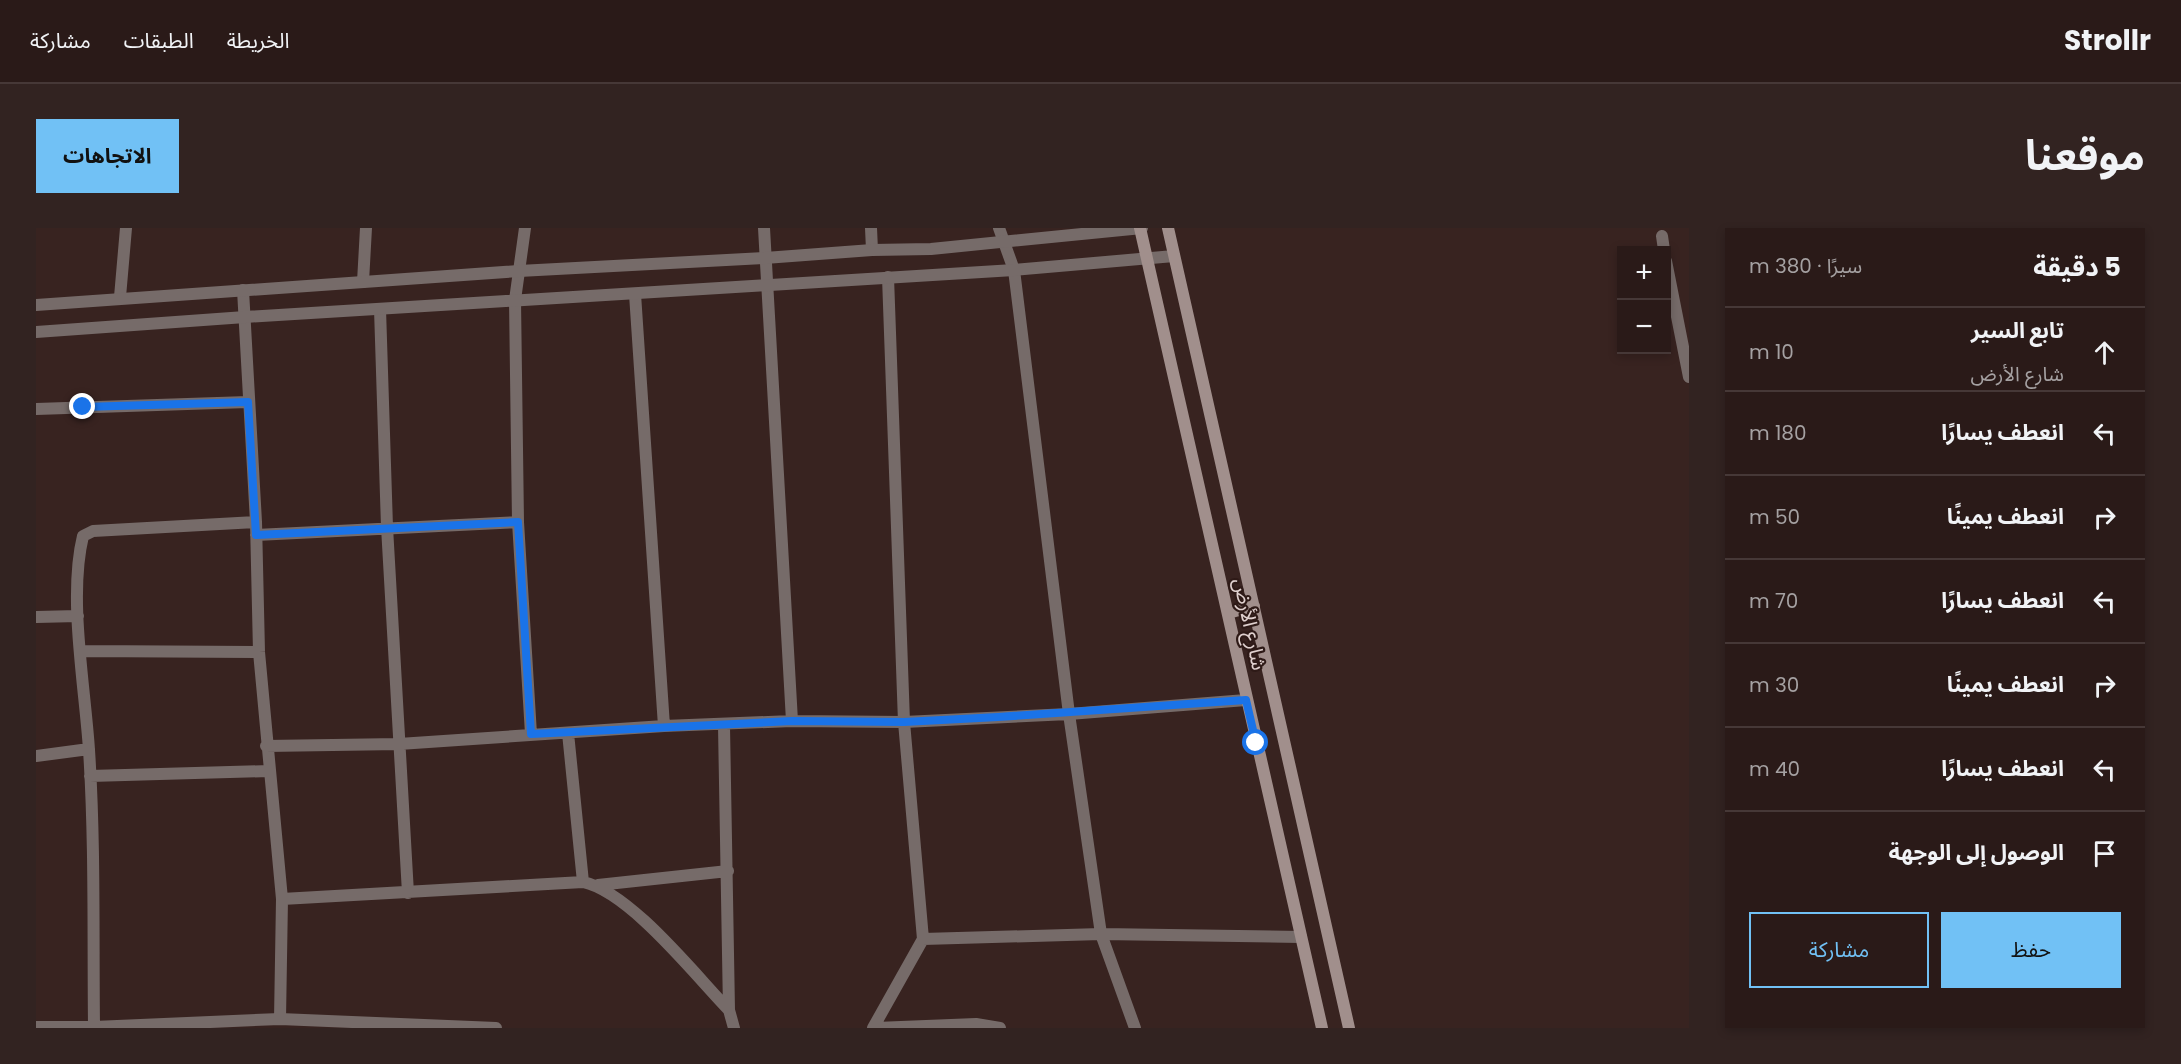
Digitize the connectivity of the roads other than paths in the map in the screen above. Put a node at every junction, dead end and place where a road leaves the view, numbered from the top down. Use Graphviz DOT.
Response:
graph roads {
  1 [pos="126,228"];
  2 [pos="366,228"];
  3 [pos="525,228"];
  4 [pos="764,228"];
  5 [pos="871,228"];
  6 [pos="999,228"];
  7 [pos="1141,228"];
  8 [pos="1168,228"];
  9 [pos="1662,236"];
  10 [pos="1002,243"];
  11 [pos="1663,246"];
  12 [pos="872,250"];
  13 [pos="1174,256"];
  14 [pos="765,258"];
  15 [pos="1148,260"];
  16 [pos="519,270"];
  17 [pos="1014,270"];
  18 [pos="888,277"];
  19 [pos="363,282"];
  20 [pos="768,285"];
  21 [pos="1671,286"];
  22 [pos="243,290"];
  23 [pos="635,294"];
  24 [pos="120,297"];
  25 [pos="515,300"];
  26 [pos="36,305"];
  27 [pos="380,309"];
  28 [pos="245,317"];
  29 [pos="36,332"];
  30 [pos="1689,377"];
  31 [pos="248,402"];
  32 [pos="36,409"];
  33 [pos="518,522"];
  34 [pos="387,527"];
  35 [pos="256,528"];
  36 [pos="1254,606"];
  37 [pos="1228,613"];
  38 [pos="78,616"];
  39 [pos="36,617"];
  40 [pos="81,651"];
  41 [pos="259,652"];
  42 [pos="1246,700"];
  43 [pos="1069,714"];
  44 [pos="792,721"];
  45 [pos="904,722"];
  46 [pos="664,726"];
  47 [pos="724,726"];
  48 [pos="568,733"];
  49 [pos="531,734"];
  50 [pos="399,744"];
  51 [pos="266,746"];
  52 [pos="89,749"];
  53 [pos="36,756"];
  54 [pos="269,771"];
  55 [pos="90,777"];
  56 [pos="728,871"];
  57 [pos="583,882"];
  58 [pos="598,885"];
  59 [pos="408,893"];
  60 [pos="282,899"];
  61 [pos="1101,934"];
  62 [pos="1301,937"];
  63 [pos="923,939"];
  64 [pos="729,1010"];
  65 [pos="280,1019"];
  66 [pos="36,1027"];
  67 [pos="127,1027"];
  68 [pos="94,1028"];
  69 [pos="496,1028"];
  70 [pos="734,1028"];
  71 [pos="875,1028"];
  72 [pos="1000,1028"];
  73 [pos="1135,1028"];
  74 [pos="1322,1028"];
  75 [pos="1349,1028"];
  1 -- 24 [label="street"];
  2 -- 19 [label="street"];
  3 -- 16 [label="street"];
  4 -- 14 [label="street"];
  5 -- 12 [label="street"];
  6 -- 10 [label="street"];
  7 -- 10 [label="street"];
  7 -- 15 [label="main road, شارع الأرض"];
  8 -- 13 [label="main road, شارع الأرض"];
  9 -- 11 [label="street"];
  10 -- 12 [label="street"];
  10 -- 17 [label="street"];
  12 -- 14 [label="street"];
  13 -- 15 [label="street"];
  13 -- 36 [label="main road, شارع الأرض"];
  14 -- 16 [label="street"];
  14 -- 20 [label="street"];
  15 -- 17 [label="street"];
  15 -- 37 [label="main road, شارع الأرض"];
  16 -- 19 [label="street"];
  16 -- 25 [label="street"];
  17 -- 18 [label="street"];
  17 -- 43 [label="street"];
  18 -- 20 [label="street"];
  18 -- 45 [label="street"];
  19 -- 22 [label="street"];
  20 -- 23 [label="street"];
  20 -- 44 [label="street"];
  21 -- 30 [label="street"];
  22 -- 24 [label="street"];
  22 -- 28 [label="street"];
  23 -- 25 [label="street"];
  23 -- 46 [label="street"];
  24 -- 26 [label="street"];
  25 -- 27 [label="street"];
  25 -- 33 [label="street"];
  27 -- 28 [label="street"];
  27 -- 34 [label="street"];
  28 -- 29 [label="street"];
  28 -- 31 [label="street"];
  31 -- 32 [label="street"];
  31 -- 35 [label="street"];
  33 -- 34 [label="street"];
  33 -- 49 [label="street"];
  34 -- 35 [label="street"];
  34 -- 50 [label="street"];
  35 -- 38 [label="street"];
  35 -- 41 [label="street"];
  36 -- 37 [label="main road"];
  36 -- 75 [label="main road, شارع الأرض"];
  37 -- 42 [label="main road, شارع الأرض"];
  38 -- 39 [label="street"];
  38 -- 40 [label="street"];
  40 -- 41 [label="street"];
  40 -- 52 [label="street"];
  41 -- 51 [label="street"];
  42 -- 43 [label="street"];
  42 -- 62 [label="main road, شارع الأرض"];
  43 -- 45 [label="street"];
  43 -- 61 [label="street"];
  44 -- 45 [label="street"];
  44 -- 47 [label="street"];
  45 -- 63 [label="street"];
  46 -- 47 [label="street"];
  46 -- 48 [label="street"];
  47 -- 56 [label="street"];
  48 -- 49 [label="street"];
  48 -- 57 [label="street"];
  49 -- 50 [label="street"];
  50 -- 51 [label="street"];
  50 -- 59 [label="street"];
  51 -- 54 [label="street"];
  52 -- 53 [label="street"];
  52 -- 55 [label="street"];
  54 -- 55 [label="street"];
  54 -- 60 [label="street"];
  55 -- 68 [label="street"];
  56 -- 58 [label="street"];
  56 -- 64 [label="street"];
  57 -- 58 [label="street"];
  57 -- 59 [label="street"];
  58 -- 64 [label="street"];
  59 -- 60 [label="street"];
  60 -- 65 [label="street"];
  61 -- 62 [label="street"];
  61 -- 63 [label="street"];
  61 -- 73 [label="street"];
  62 -- 74 [label="main road, شارع الأرض"];
  63 -- 71 [label="street"];
  64 -- 70 [label="street"];
  65 -- 67 [label="street"];
  65 -- 69 [label="street"];
  66 -- 68 [label="street"];
  67 -- 68 [label="street"];
  71 -- 72 [label="street"];
}
